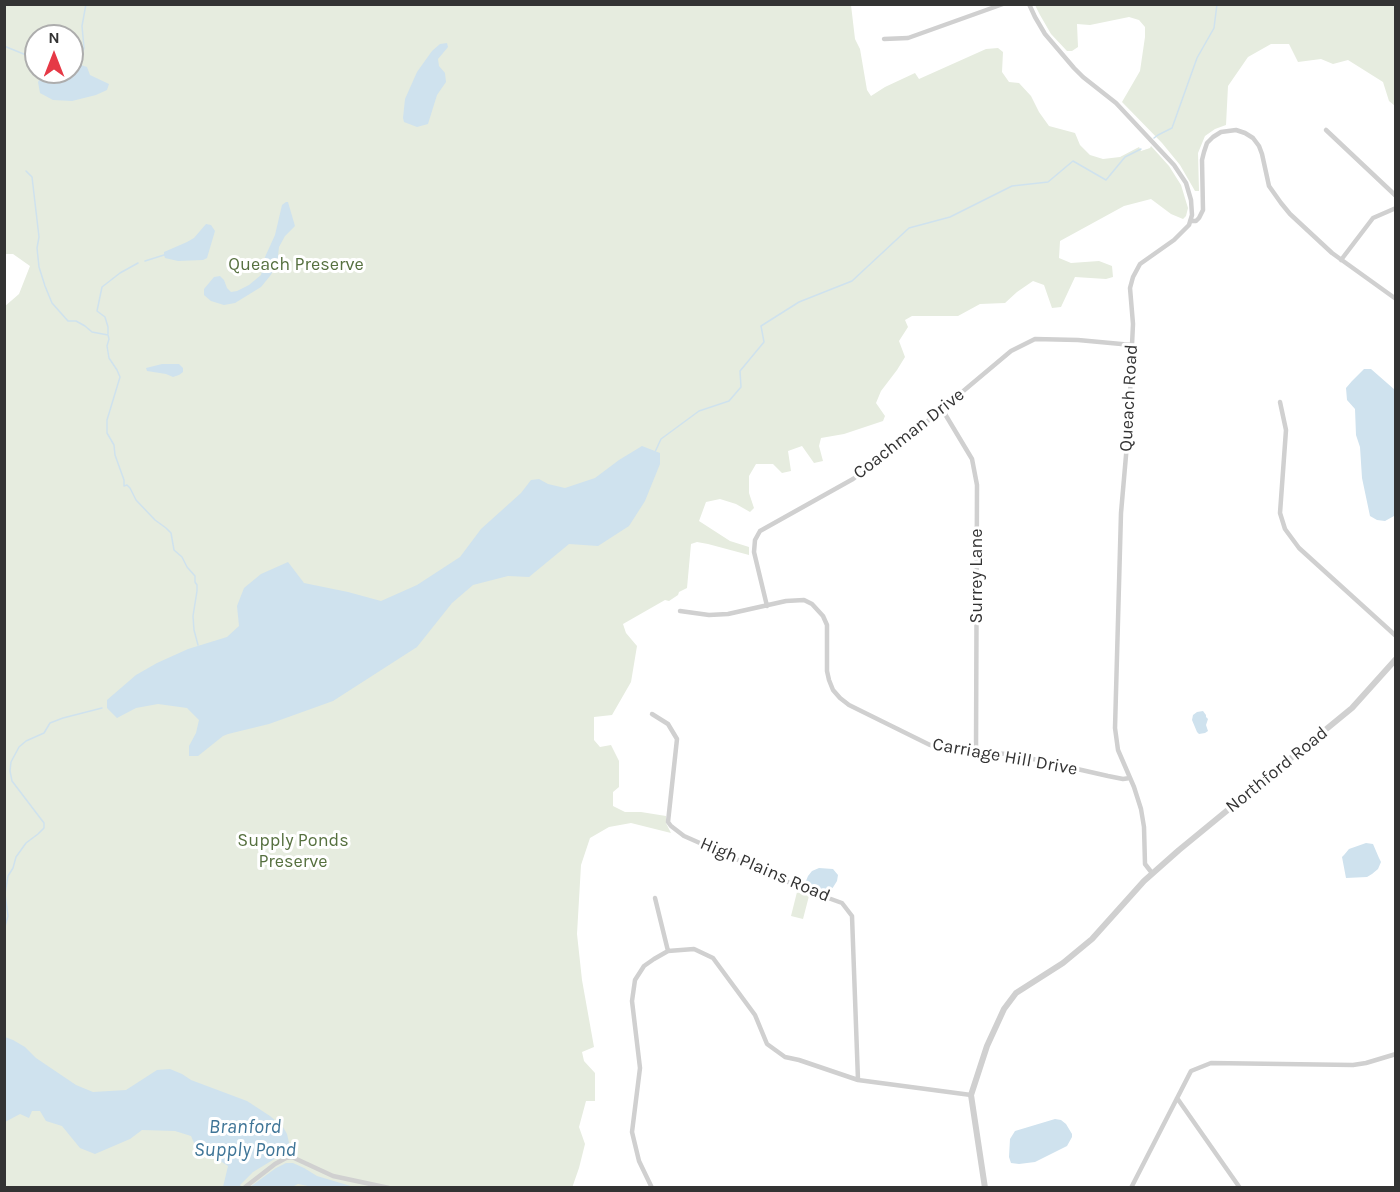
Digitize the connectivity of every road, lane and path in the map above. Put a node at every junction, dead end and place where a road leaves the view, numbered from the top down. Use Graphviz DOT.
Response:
graph roads {
  1 [pos="1003,4"];
  2 [pos="1029,4"];
  3 [pos="884,39"];
  4 [pos="1326,130"];
  5 [pos="1395,196"];
  6 [pos="1395,208"];
  7 [pos="1190,221"];
  8 [pos="1341,260"];
  9 [pos="1395,299"];
  10 [pos="1132,345"];
  11 [pos="1280,402"];
  12 [pos="942,409"];
  13 [pos="767,606"];
  14 [pos="680,611"];
  15 [pos="1395,636"];
  16 [pos="1395,659"];
  17 [pos="652,714"];
  18 [pos="976,752"];
  19 [pos="1130,778"];
  20 [pos="1152,873"];
  21 [pos="655,898"];
  22 [pos="668,951"];
  23 [pos="1395,1054"];
  24 [pos="858,1080"];
  25 [pos="971,1095"];
  26 [pos="1177,1098"];
  27 [pos="244,1188"];
  28 [pos="389,1188"];
  29 [pos="652,1188"];
  30 [pos="985,1188"];
  31 [pos="1131,1188"];
  32 [pos="1240,1188"];
  1 -- 3 [label="street"];
  2 -- 7 [label="street"];
  4 -- 5 [label="street"];
  6 -- 8 [label="street"];
  7 -- 8 [label="street, Queach Road"];
  7 -- 10 [label="street, Queach Road"];
  8 -- 9 [label="street"];
  10 -- 12 [label="street, Coachman Drive"];
  10 -- 19 [label="street, Queach Road"];
  11 -- 15 [label="street"];
  12 -- 13 [label="street, Coachman Drive"];
  12 -- 18 [label="street, Surrey Lane"];
  13 -- 14 [label="street, Carriage Hill Drive"];
  13 -- 18 [label="street, Carriage Hill Drive"];
  16 -- 20 [label="street, Northford Road"];
  17 -- 24 [label="street, High Plains Road"];
  18 -- 19 [label="street, Carriage Hill Drive"];
  19 -- 20 [label="street, Queach Road"];
  20 -- 25 [label="street, Northford Road"];
  21 -- 22 [label="street"];
  22 -- 24 [label="street"];
  22 -- 29 [label="street"];
  23 -- 26 [label="street"];
  24 -- 25 [label="street"];
  25 -- 30 [label="street"];
  26 -- 31 [label="street"];
  26 -- 32 [label="street"];
  27 -- 28 [label="street"];
}
